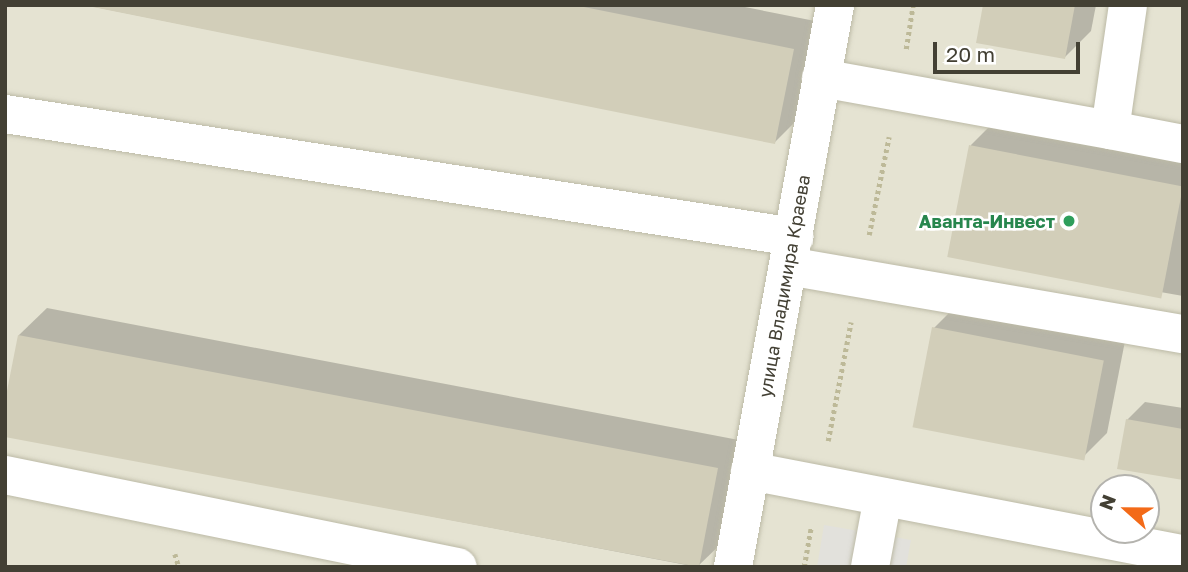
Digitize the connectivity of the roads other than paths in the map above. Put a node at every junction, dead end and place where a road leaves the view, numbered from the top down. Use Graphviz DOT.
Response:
graph roads {
  1 [pos="835,5"];
  2 [pos="1128,5"];
  3 [pos="821,79"];
  4 [pos="5,114"];
  5 [pos="1110,130"];
  6 [pos="1183,144"];
  7 [pos="791,252"];
  8 [pos="1183,334"];
  9 [pos="750,471"];
  10 [pos="5,475"];
  11 [pos="883,497"];
  12 [pos="1183,554"];
  13 [pos="458,567"];
  14 [pos="733,567"];
  15 [pos="870,567"];
  1 -- 3 [label="street, улица Владимира Краева"];
  2 -- 5 [label="street"];
  3 -- 5 [label="street"];
  3 -- 7 [label="street, улица Владимира Краева"];
  4 -- 7 [label="street"];
  5 -- 6 [label="street"];
  7 -- 8 [label="street"];
  7 -- 9 [label="street, улица Владимира Краева"];
  9 -- 11 [label="street"];
  9 -- 14 [label="street, улица Владимира Краева"];
  10 -- 13 [label="street"];
  11 -- 12 [label="street"];
  11 -- 15 [label="street"];
}
